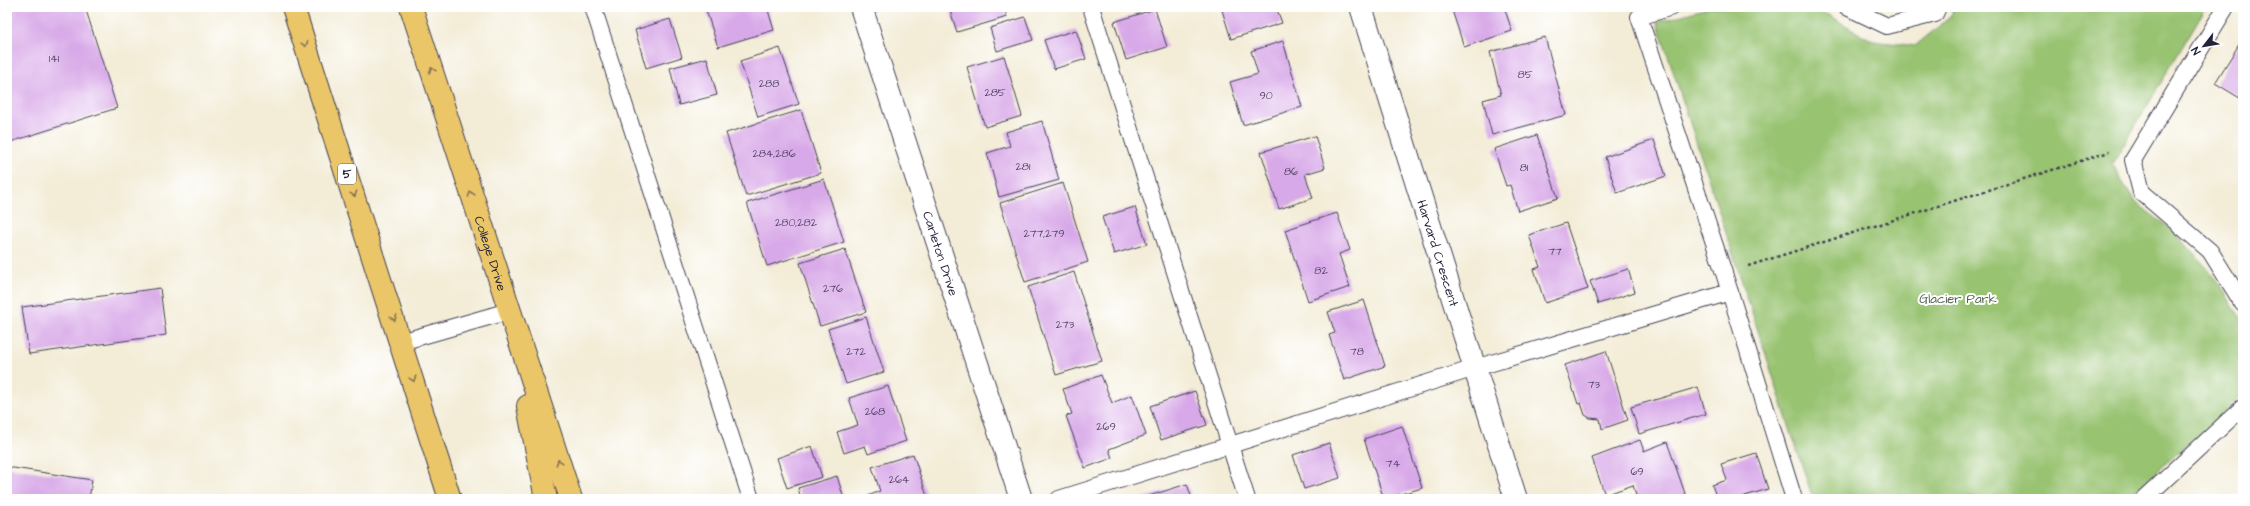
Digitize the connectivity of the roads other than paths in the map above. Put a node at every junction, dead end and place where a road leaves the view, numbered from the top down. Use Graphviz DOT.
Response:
graph roads {
  1 [pos="293,7"];
  2 [pos="411,7"];
  3 [pos="593,7"];
  4 [pos="861,7"];
  5 [pos="1091,7"];
  6 [pos="1361,7"];
  7 [pos="1672,7"];
  8 [pos="1847,7"];
  9 [pos="1938,7"];
  10 [pos="2226,7"];
  11 [pos="1637,12"];
  12 [pos="1730,292"];
  13 [pos="2243,304"];
  14 [pos="509,311"];
  15 [pos="401,342"];
  16 [pos="1475,368"];
  17 [pos="2243,407"];
  18 [pos="1230,445"];
  19 [pos="450,499"];
  20 [pos="546,499"];
  21 [pos="571,499"];
  22 [pos="751,499"];
  23 [pos="1021,499"];
  24 [pos="1058,499"];
  25 [pos="1247,499"];
  26 [pos="1516,499"];
  27 [pos="1794,499"];
  28 [pos="2144,499"];
  1 -- 15 [label="highway, 5, one-way"];
  14 -- 2 [label="highway, College Drive, one-way"];
  3 -- 22 [label="lane"];
  4 -- 23 [label="street, Carleton Drive"];
  5 -- 18 [label="lane"];
  6 -- 16 [label="street, Harvard Crescent"];
  7 -- 11 [label="lane"];
  8 -- 9 [label="lane"];
  10 -- 13 [label="lane"];
  11 -- 12 [label="lane"];
  12 -- 16 [label="lane"];
  12 -- 27 [label="lane"];
  14 -- 15 [label="lane"];
  14 -- 20 [label="highway"];
  21 -- 14 [label="highway, College Drive, one-way"];
  15 -- 19 [label="highway, 5, one-way"];
  16 -- 18 [label="lane"];
  16 -- 26 [label="street, Harvard Crescent"];
  17 -- 28 [label="lane"];
  18 -- 24 [label="lane"];
  18 -- 25 [label="lane"];
}
